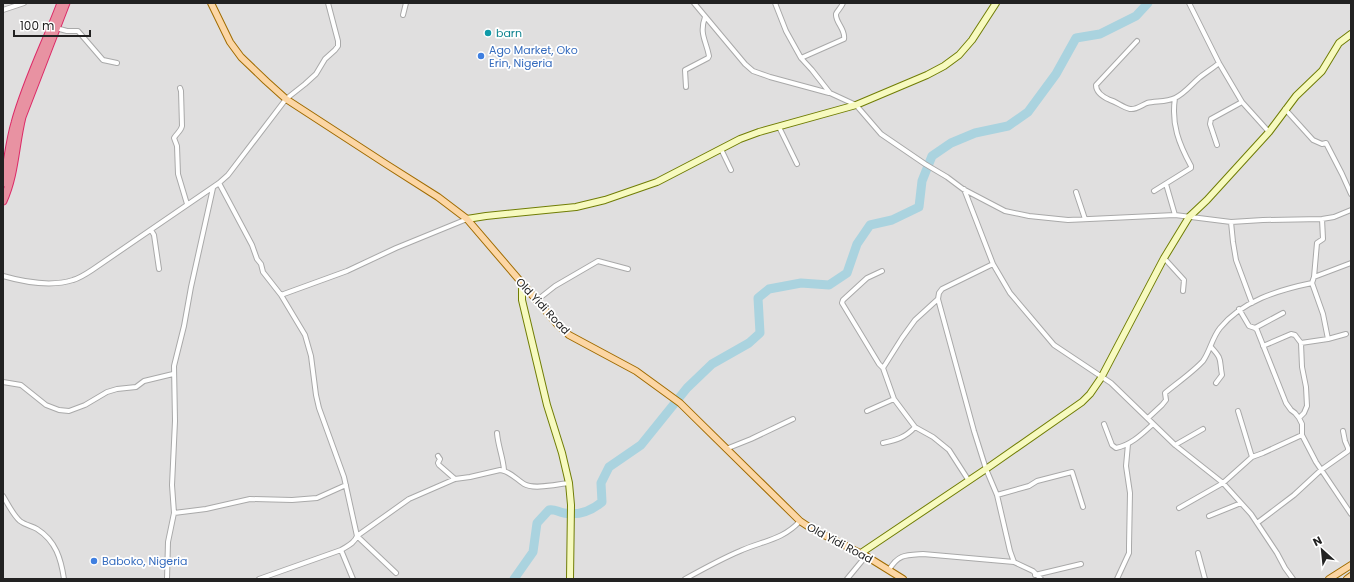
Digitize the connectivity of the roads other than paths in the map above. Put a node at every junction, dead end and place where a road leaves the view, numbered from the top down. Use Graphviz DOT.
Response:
graph roads {
  1 [pos="21,3"];
  2 [pos="61,3"];
  3 [pos="66,3"];
  4 [pos="211,3"];
  5 [pos="328,3"];
  6 [pos="406,3"];
  7 [pos="695,3"];
  8 [pos="775,3"];
  9 [pos="843,3"];
  10 [pos="996,3"];
  11 [pos="1189,3"];
  12 [pos="3,10"];
  13 [pos="403,15"];
  14 [pos="705,17"];
  15 [pos="56,28"];
  16 [pos="1351,34"];
  17 [pos="1137,41"];
  18 [pos="801,58"];
  19 [pos="117,63"];
  20 [pos="1219,63"];
  21 [pos="686,87"];
  22 [pos="180,88"];
  23 [pos="830,93"];
  24 [pos="1175,98"];
  25 [pos="286,99"];
  26 [pos="1242,102"];
  27 [pos="856,105"];
  28 [pos="1285,109"];
  29 [pos="779,127"];
  30 [pos="1269,132"];
  31 [pos="1217,145"];
  32 [pos="721,149"];
  33 [pos="12,150"];
  34 [pos="6,158"];
  35 [pos="797,164"];
  36 [pos="731,170"];
  37 [pos="3,183"];
  38 [pos="219,183"];
  39 [pos="1166,184"];
  40 [pos="213,188"];
  41 [pos="963,189"];
  42 [pos="1154,191"];
  43 [pos="1076,192"];
  44 [pos="1351,194"];
  45 [pos="3,201"];
  46 [pos="187,204"];
  47 [pos="1351,210"];
  48 [pos="1176,215"];
  49 [pos="1189,217"];
  50 [pos="467,219"];
  51 [pos="1085,219"];
  52 [pos="1322,219"];
  53 [pos="1231,222"];
  54 [pos="151,230"];
  55 [pos="1164,258"];
  56 [pos="1351,262"];
  57 [pos="993,264"];
  58 [pos="159,269"];
  59 [pos="628,269"];
  60 [pos="882,271"];
  61 [pos="3,276"];
  62 [pos="1314,277"];
  63 [pos="522,283"];
  64 [pos="1312,283"];
  65 [pos="1183,291"];
  66 [pos="281,295"];
  67 [pos="938,299"];
  68 [pos="536,301"];
  69 [pos="1252,303"];
  70 [pos="1239,309"];
  71 [pos="1283,313"];
  72 [pos="1255,328"];
  73 [pos="1346,334"];
  74 [pos="1328,339"];
  75 [pos="1301,343"];
  76 [pos="1263,346"];
  77 [pos="1211,347"];
  78 [pos="883,368"];
  79 [pos="174,374"];
  80 [pos="1102,378"];
  81 [pos="3,382"];
  82 [pos="1216,383"];
  83 [pos="894,400"];
  84 [pos="867,411"];
  85 [pos="1238,411"];
  86 [pos="1148,418"];
  87 [pos="1299,418"];
  88 [pos="793,419"];
  89 [pos="1104,424"];
  90 [pos="1153,424"];
  91 [pos="915,427"];
  92 [pos="1203,429"];
  93 [pos="1343,431"];
  94 [pos="497,434"];
  95 [pos="1302,435"];
  96 [pos="883,443"];
  97 [pos="1128,444"];
  98 [pos="1175,444"];
  99 [pos="1349,448"];
  100 [pos="726,449"];
  101 [pos="438,456"];
  102 [pos="1252,457"];
  103 [pos="986,469"];
  104 [pos="504,470"];
  105 [pos="1321,470"];
  106 [pos="455,479"];
  107 [pos="969,480"];
  108 [pos="569,483"];
  109 [pos="1222,483"];
  110 [pos="346,485"];
  111 [pos="997,495"];
  112 [pos="3,496"];
  113 [pos="1241,504"];
  114 [pos="1083,507"];
  115 [pos="1179,508"];
  116 [pos="174,513"];
  117 [pos="1351,514"];
  118 [pos="1208,516"];
  119 [pos="800,521"];
  120 [pos="1257,524"];
  121 [pos="357,536"];
  122 [pos="341,550"];
  123 [pos="1198,552"];
  124 [pos="863,555"];
  125 [pos="1014,562"];
  126 [pos="1081,564"];
  127 [pos="1351,565"];
  128 [pos="889,570"];
  129 [pos="396,573"];
  130 [pos="1035,575"];
  131 [pos="1351,576"];
  132 [pos="64,579"];
  133 [pos="167,579"];
  134 [pos="259,579"];
  135 [pos="354,579"];
  136 [pos="570,579"];
  137 [pos="685,579"];
  138 [pos="847,579"];
  139 [pos="903,579"];
  140 [pos="1041,579"];
  141 [pos="1118,579"];
  142 [pos="1205,579"];
  143 [pos="1294,579"];
  144 [pos="1329,579"];
  145 [pos="1347,579"];
  1 -- 12 [label="street"];
  2 -- 33 [label="highway"];
  3 -- 15 [label="highway"];
  4 -- 25 [label="main road, Old Yidi Road"];
  5 -- 25 [label="street"];
  6 -- 13 [label="street"];
  7 -- 14 [label="street"];
  8 -- 18 [label="street"];
  9 -- 18 [label="street"];
  10 -- 27 [label="street"];
  11 -- 20 [label="street"];
  14 -- 21 [label="street"];
  14 -- 23 [label="street"];
  15 -- 19 [label="street"];
  15 -- 33 [label="highway"];
  16 -- 28 [label="street"];
  17 -- 24 [label="street"];
  18 -- 23 [label="street"];
  20 -- 24 [label="street"];
  20 -- 26 [label="street"];
  22 -- 46 [label="street"];
  23 -- 27 [label="street"];
  24 -- 39 [label="street"];
  25 -- 38 [label="street"];
  25 -- 50 [label="main road, Old Yidi Road"];
  26 -- 30 [label="street"];
  26 -- 31 [label="street"];
  27 -- 29 [label="street"];
  27 -- 41 [label="street"];
  28 -- 30 [label="street"];
  28 -- 44 [label="street"];
  29 -- 32 [label="street"];
  29 -- 35 [label="street"];
  30 -- 49 [label="street"];
  32 -- 36 [label="street"];
  32 -- 50 [label="street"];
  33 -- 34 [label="highway"];
  33 -- 45 [label="highway"];
  34 -- 37 [label="highway"];
  38 -- 40 [label="street"];
  38 -- 66 [label="street"];
  39 -- 42 [label="street"];
  39 -- 48 [label="street"];
  40 -- 46 [label="street"];
  40 -- 79 [label="street"];
  41 -- 51 [label="street"];
  41 -- 57 [label="street"];
  43 -- 51 [label="street"];
  46 -- 54 [label="street"];
  47 -- 52 [label="street"];
  48 -- 49 [label="street"];
  48 -- 51 [label="street"];
  49 -- 53 [label="street"];
  49 -- 55 [label="street"];
  50 -- 63 [label="main road, Old Yidi Road"];
  50 -- 66 [label="street"];
  52 -- 53 [label="street"];
  52 -- 62 [label="street"];
  53 -- 69 [label="street"];
  54 -- 58 [label="street"];
  54 -- 61 [label="street"];
  55 -- 65 [label="street"];
  55 -- 80 [label="street"];
  56 -- 62 [label="street"];
  57 -- 67 [label="street"];
  57 -- 80 [label="street"];
  59 -- 68 [label="street"];
  60 -- 78 [label="street"];
  62 -- 64 [label="street"];
  63 -- 68 [label="main road, Old Yidi Road"];
  63 -- 108 [label="street"];
  64 -- 69 [label="street"];
  64 -- 74 [label="street"];
  66 -- 110 [label="street"];
  67 -- 78 [label="street"];
  67 -- 103 [label="street"];
  68 -- 100 [label="main road, Old Yidi Road"];
  69 -- 70 [label="street"];
  70 -- 72 [label="street"];
  70 -- 77 [label="street"];
  71 -- 72 [label="street"];
  72 -- 76 [label="street"];
  73 -- 74 [label="street"];
  74 -- 75 [label="street"];
  75 -- 76 [label="street"];
  75 -- 87 [label="street"];
  76 -- 87 [label="street"];
  77 -- 82 [label="street"];
  77 -- 86 [label="street"];
  78 -- 83 [label="street"];
  79 -- 81 [label="street"];
  79 -- 116 [label="street"];
  80 -- 86 [label="street"];
  80 -- 103 [label="street"];
  83 -- 84 [label="street"];
  83 -- 91 [label="street"];
  85 -- 102 [label="street"];
  86 -- 90 [label="street"];
  87 -- 95 [label="street"];
  88 -- 100 [label="street"];
  89 -- 97 [label="street"];
  90 -- 97 [label="street"];
  90 -- 98 [label="street"];
  91 -- 96 [label="street"];
  91 -- 107 [label="street"];
  92 -- 98 [label="street"];
  93 -- 99 [label="street"];
  94 -- 104 [label="street"];
  95 -- 102 [label="street"];
  95 -- 105 [label="street"];
  97 -- 141 [label="street"];
  98 -- 109 [label="street"];
  99 -- 105 [label="street"];
  100 -- 119 [label="main road, Old Yidi Road"];
  101 -- 106 [label="street"];
  102 -- 109 [label="street"];
  103 -- 107 [label="street"];
  103 -- 111 [label="street"];
  104 -- 106 [label="street"];
  104 -- 108 [label="street"];
  105 -- 117 [label="street"];
  105 -- 120 [label="street"];
  106 -- 121 [label="street"];
  107 -- 124 [label="street"];
  108 -- 136 [label="street"];
  109 -- 113 [label="street"];
  109 -- 115 [label="street"];
  110 -- 116 [label="street"];
  110 -- 121 [label="street"];
  111 -- 114 [label="street"];
  111 -- 125 [label="street"];
  112 -- 132 [label="street"];
  113 -- 118 [label="street"];
  113 -- 120 [label="street"];
  116 -- 133 [label="street"];
  119 -- 124 [label="main road, Old Yidi Road"];
  119 -- 137 [label="street"];
  120 -- 143 [label="street"];
  121 -- 122 [label="street"];
  121 -- 129 [label="street"];
  122 -- 134 [label="street"];
  122 -- 135 [label="street"];
  123 -- 142 [label="street"];
  124 -- 128 [label="main road, Old Yidi Road"];
  124 -- 138 [label="street"];
  125 -- 128 [label="street"];
  125 -- 130 [label="street"];
  126 -- 130 [label="street"];
  127 -- 144 [label="main road"];
  128 -- 139 [label="main road, Old Yidi Road"];
  130 -- 140 [label="street"];
  131 -- 145 [label="main road"];
}
